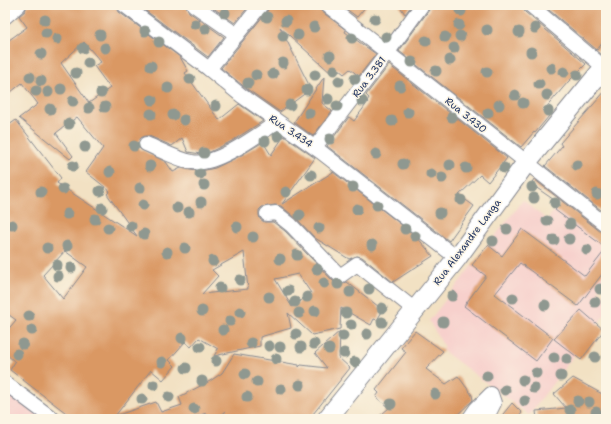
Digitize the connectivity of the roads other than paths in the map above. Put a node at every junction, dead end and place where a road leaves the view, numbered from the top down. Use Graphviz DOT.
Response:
graph roads {
  1 [pos="19,5"];
  2 [pos="124,5"];
  3 [pos="194,5"];
  4 [pos="261,5"];
  5 [pos="327,5"];
  6 [pos="422,5"];
  7 [pos="530,5"];
  8 [pos="5,17"];
  9 [pos="237,35"];
  10 [pos="388,52"];
  11 [pos="605,67"];
  12 [pos="209,69"];
  13 [pos="277,122"];
  14 [pos="146,144"];
  15 [pos="315,148"];
  16 [pos="526,163"];
  17 [pos="267,214"];
  18 [pos="606,225"];
  19 [pos="457,258"];
  20 [pos="415,310"];
  21 [pos="5,383"];
  22 [pos="53,419"];
  23 [pos="327,419"];
  24 [pos="469,419"];
  25 [pos="483,419"];
  1 -- 8 [label="street"];
  2 -- 12 [label="street, Rua 3.434"];
  3 -- 9 [label="street"];
  4 -- 9 [label="street"];
  5 -- 10 [label="street, Rua 3.430"];
  6 -- 10 [label="street, Rua 3.381"];
  7 -- 11 [label="street"];
  9 -- 12 [label="street"];
  10 -- 15 [label="street, Rua 3.381"];
  10 -- 16 [label="street, Rua 3.430"];
  11 -- 16 [label="street, Rua Alexandre Langa"];
  12 -- 13 [label="street, Rua 3.434"];
  13 -- 14 [label="street"];
  13 -- 15 [label="street, Rua 3.434"];
  15 -- 19 [label="street, Rua 3.434"];
  16 -- 18 [label="street, Rua 3.430"];
  16 -- 19 [label="street, Rua Alexandre Langa"];
  17 -- 20 [label="street"];
  19 -- 20 [label="street, Rua Alexandre Langa"];
  20 -- 23 [label="street, Rua Alexandre Langa"];
  21 -- 22 [label="street"];
  24 -- 25 [label="street"];
}
